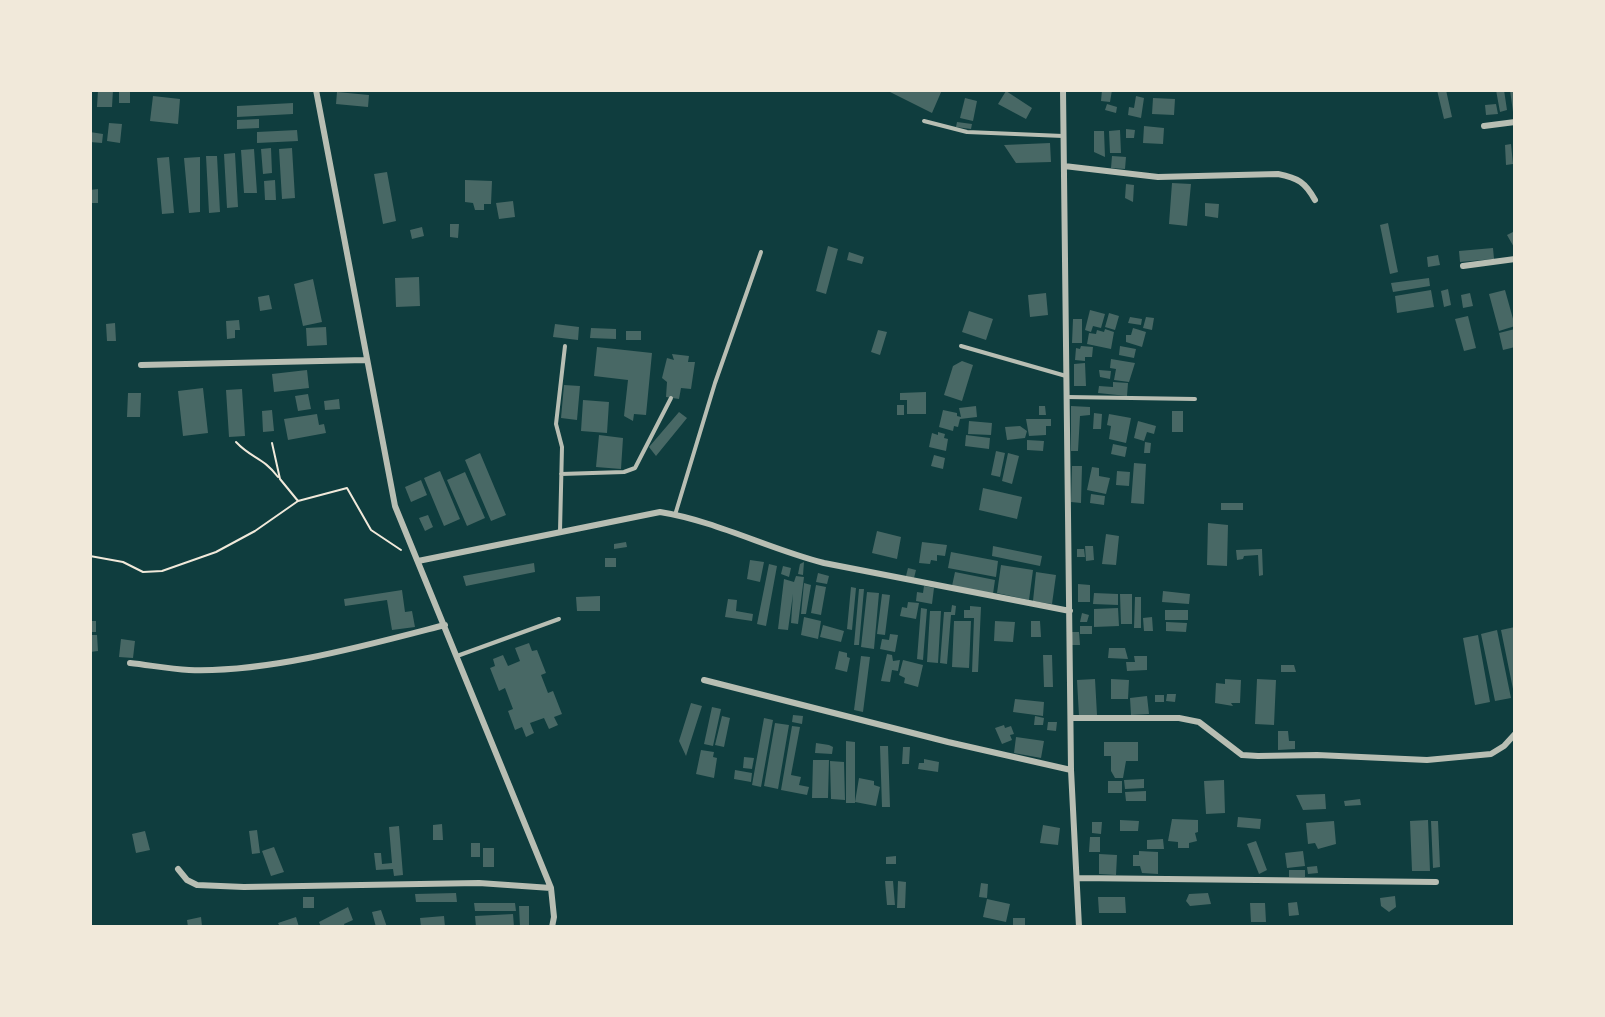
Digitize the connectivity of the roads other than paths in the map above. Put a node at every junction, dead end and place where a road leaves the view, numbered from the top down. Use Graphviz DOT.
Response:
graph roads {
  1 [pos="316,90"];
  2 [pos="1063,90"];
  3 [pos="924,121"];
  4 [pos="1515,122"];
  5 [pos="1484,126"];
  6 [pos="1063,136"];
  7 [pos="1064,166"];
  8 [pos="1315,200"];
  9 [pos="761,252"];
  10 [pos="1515,259"];
  11 [pos="1463,266"];
  12 [pos="565,346"];
  13 [pos="961,346"];
  14 [pos="366,360"];
  15 [pos="141,365"];
  16 [pos="1067,376"];
  17 [pos="1067,397"];
  18 [pos="671,399"];
  19 [pos="1195,399"];
  20 [pos="561,474"];
  21 [pos="675,514"];
  22 [pos="560,531"];
  23 [pos="418,561"];
  24 [pos="1070,611"];
  25 [pos="559,619"];
  26 [pos="445,625"];
  27 [pos="457,656"];
  28 [pos="129,663"];
  29 [pos="705,680"];
  30 [pos="1072,718"];
  31 [pos="1515,734"];
  32 [pos="1071,770"];
  33 [pos="178,869"];
  34 [pos="1077,878"];
  35 [pos="1436,882"];
  36 [pos="551,888"];
  37 [pos="552,927"];
  38 [pos="1079,927"];
  1 -- 14 [label="street"];
  2 -- 6 [label="street"];
  3 -- 6 [label="lane"];
  4 -- 5 [label="street"];
  6 -- 7 [label="street"];
  7 -- 8 [label="street"];
  7 -- 16 [label="street"];
  9 -- 21 [label="lane"];
  10 -- 11 [label="street"];
  12 -- 20 [label="lane"];
  13 -- 16 [label="lane"];
  14 -- 15 [label="street"];
  14 -- 23 [label="street"];
  16 -- 17 [label="street"];
  17 -- 19 [label="lane"];
  17 -- 24 [label="street"];
  18 -- 20 [label="lane"];
  20 -- 22 [label="lane"];
  21 -- 22 [label="street"];
  21 -- 24 [label="street"];
  22 -- 23 [label="street"];
  23 -- 26 [label="street"];
  24 -- 30 [label="street"];
  25 -- 27 [label="lane"];
  26 -- 27 [label="street"];
  26 -- 28 [label="street"];
  27 -- 36 [label="street"];
  29 -- 32 [label="street"];
  30 -- 31 [label="street"];
  30 -- 32 [label="street"];
  32 -- 34 [label="street"];
  33 -- 36 [label="street"];
  34 -- 35 [label="street"];
  34 -- 38 [label="street"];
  36 -- 37 [label="street"];
}
